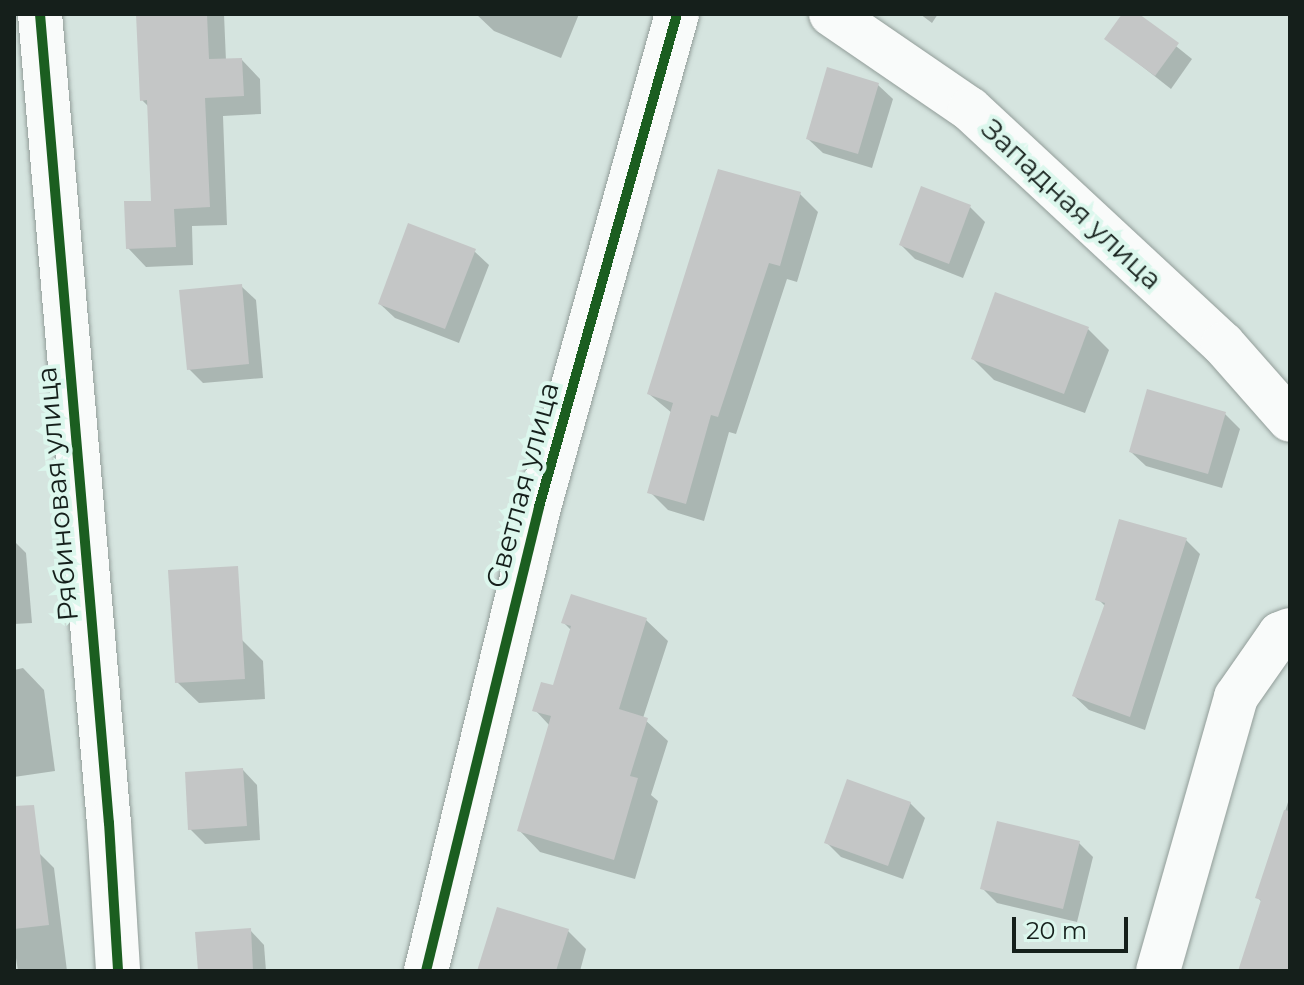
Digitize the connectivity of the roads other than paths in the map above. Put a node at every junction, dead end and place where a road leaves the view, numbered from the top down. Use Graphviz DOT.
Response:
graph roads {
  1 [pos="40,14"];
  2 [pos="677,14"];
  3 [pos="831,14"];
  4 [pos="1290,420"];
  5 [pos="1290,630"];
  6 [pos="118,971"];
  7 [pos="426,971"];
  8 [pos="1158,971"];
  1 -- 6 [label="street, Рябиновая улица"];
  2 -- 7 [label="street, Светлая улица"];
  3 -- 4 [label="street, Западная улица"];
  5 -- 8 [label="street"];
}
